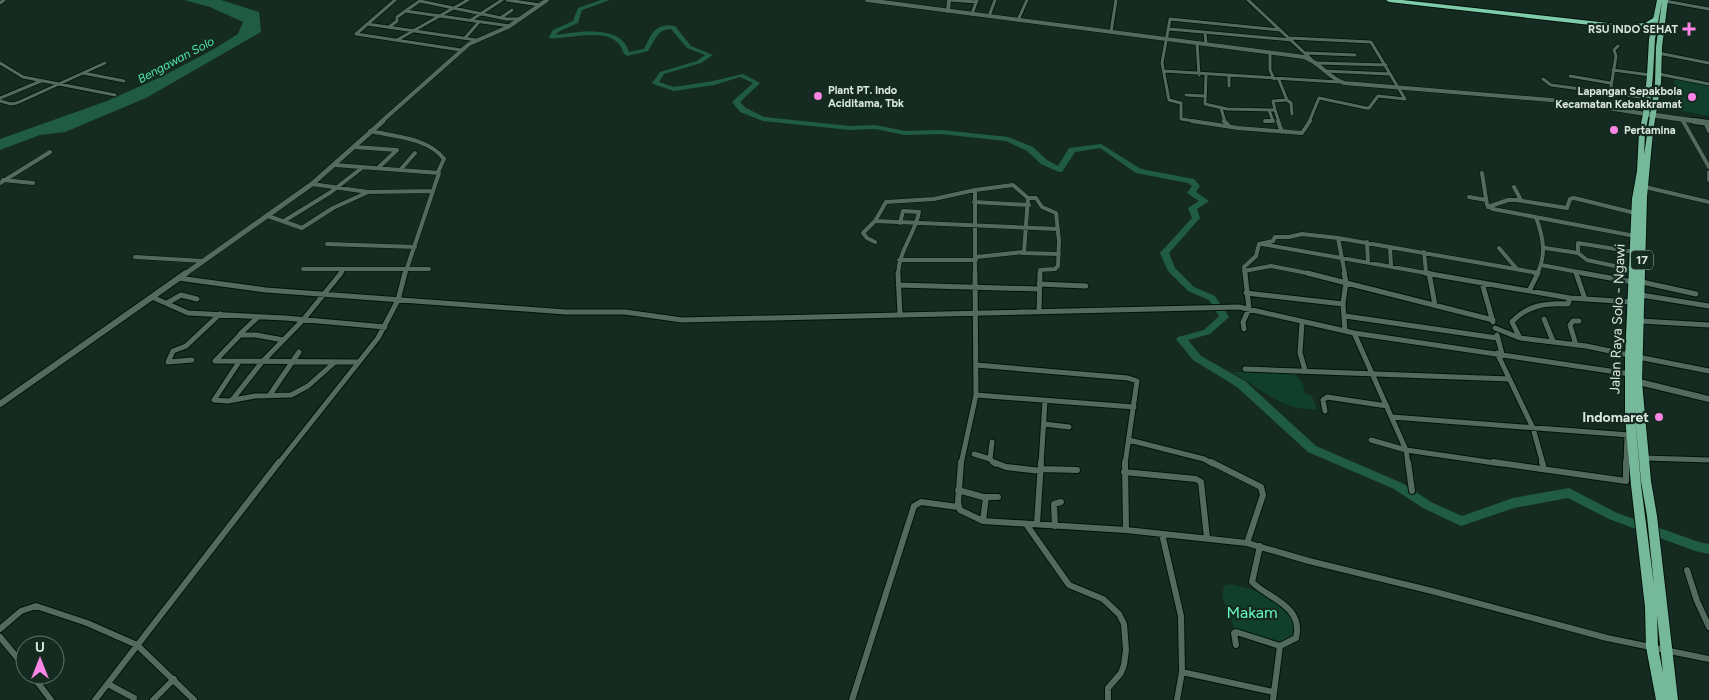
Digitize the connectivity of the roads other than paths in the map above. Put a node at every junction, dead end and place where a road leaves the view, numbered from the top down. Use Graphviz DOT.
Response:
graph roads {
  1 [pos="4,0"];
  2 [pos="395,0"];
  3 [pos="420,0"];
  4 [pos="467,0"];
  5 [pos="502,0"];
  6 [pos="506,0"];
  7 [pos="547,0"];
  8 [pos="867,0"];
  9 [pos="949,0"];
  10 [pos="995,0"];
  11 [pos="1027,0"];
  12 [pos="1116,0"];
  13 [pos="1388,0"];
  14 [pos="1397,0"];
  15 [pos="1664,0"];
  16 [pos="517,1"];
  17 [pos="977,1"];
  18 [pos="1249,1"];
  19 [pos="0,3"];
  20 [pos="540,5"];
  21 [pos="454,8"];
  22 [pos="1709,9"];
  23 [pos="512,10"];
  24 [pos="405,11"];
  25 [pos="948,11"];
  26 [pos="484,12"];
  27 [pos="972,14"];
  28 [pos="440,16"];
  29 [pos="989,16"];
  30 [pos="502,17"];
  31 [pos="1655,18"];
  32 [pos="520,19"];
  33 [pos="1018,20"];
  34 [pos="471,21"];
  35 [pos="479,22"];
  36 [pos="366,24"];
  37 [pos="1614,24"];
  38 [pos="510,26"];
  39 [pos="1621,26"];
  40 [pos="389,27"];
  41 [pos="1169,29"];
  42 [pos="1280,30"];
  43 [pos="1657,30"];
  44 [pos="412,31"];
  45 [pos="1111,32"];
  46 [pos="1205,33"];
  47 [pos="465,38"];
  48 [pos="1167,39"];
  49 [pos="1290,39"];
  50 [pos="1652,39"];
  51 [pos="396,40"];
  52 [pos="476,40"];
  53 [pos="1197,43"];
  54 [pos="1206,44"];
  55 [pos="1618,46"];
  56 [pos="461,50"];
  57 [pos="1270,52"];
  58 [pos="1305,53"];
  59 [pos="1658,53"];
  60 [pos="1355,55"];
  61 [pos="1311,59"];
  62 [pos="0,63"];
  63 [pos="104,63"];
  64 [pos="1317,63"];
  65 [pos="1709,63"];
  66 [pos="1386,66"];
  67 [pos="1613,70"];
  68 [pos="1324,71"];
  69 [pos="1164,72"];
  70 [pos="83,73"];
  71 [pos="1199,74"];
  72 [pos="1390,74"];
  73 [pos="1206,75"];
  74 [pos="1654,75"];
  75 [pos="1229,76"];
  76 [pos="1570,76"];
  77 [pos="1543,79"];
  78 [pos="1274,80"];
  79 [pos="1279,80"];
  80 [pos="41,81"];
  81 [pos="124,81"];
  82 [pos="1338,82"];
  83 [pos="1610,83"];
  84 [pos="58,84"];
  85 [pos="1709,84"];
  86 [pos="1229,86"];
  87 [pos="1399,88"];
  88 [pos="1610,93"];
  89 [pos="115,94"];
  90 [pos="1186,94"];
  91 [pos="1205,96"];
  92 [pos="1647,98"];
  93 [pos="0,100"];
  94 [pos="1287,100"];
  95 [pos="1221,108"];
  96 [pos="1269,110"];
  97 [pos="1275,110"];
  98 [pos="1292,114"];
  99 [pos="1650,115"];
  100 [pos="1682,119"];
  101 [pos="1265,121"];
  102 [pos="1707,123"];
  103 [pos="1229,126"];
  104 [pos="1709,131"];
  105 [pos="370,132"];
  106 [pos="1282,132"];
  107 [pos="354,147"];
  108 [pos="50,152"];
  109 [pos="415,153"];
  110 [pos="335,165"];
  111 [pos="364,167"];
  112 [pos="1709,167"];
  113 [pos="378,168"];
  114 [pos="401,169"];
  115 [pos="438,172"];
  116 [pos="1709,172"];
  117 [pos="1482,174"];
  118 [pos="1709,180"];
  119 [pos="1,181"];
  120 [pos="33,183"];
  121 [pos="312,184"];
  122 [pos="337,187"];
  123 [pos="1514,187"];
  124 [pos="1645,187"];
  125 [pos="975,190"];
  126 [pos="433,191"];
  127 [pos="368,192"];
  128 [pos="1028,198"];
  129 [pos="1469,198"];
  130 [pos="1486,200"];
  131 [pos="1521,200"];
  132 [pos="974,202"];
  133 [pos="1709,202"];
  134 [pos="1028,205"];
  135 [pos="1488,207"];
  136 [pos="1635,213"];
  137 [pos="268,216"];
  138 [pos="1536,217"];
  139 [pos="284,221"];
  140 [pos="875,221"];
  141 [pos="900,222"];
  142 [pos="918,224"];
  143 [pos="974,226"];
  144 [pos="1025,228"];
  145 [pos="1058,229"];
  146 [pos="1635,236"];
  147 [pos="1338,238"];
  148 [pos="875,242"];
  149 [pos="1367,242"];
  150 [pos="327,244"];
  151 [pos="1259,244"];
  152 [pos="1390,246"];
  153 [pos="415,247"];
  154 [pos="1499,248"];
  155 [pos="1545,248"];
  156 [pos="1424,252"];
  157 [pos="1634,252"];
  158 [pos="1022,253"];
  159 [pos="1059,254"];
  160 [pos="1578,254"];
  161 [pos="135,257"];
  162 [pos="976,258"];
  163 [pos="1343,258"];
  164 [pos="899,260"];
  165 [pos="203,261"];
  166 [pos="1368,262"];
  167 [pos="1541,265"];
  168 [pos="1391,266"];
  169 [pos="303,268"];
  170 [pos="1517,268"];
  171 [pos="429,269"];
  172 [pos="343,270"];
  173 [pos="406,270"];
  174 [pos="1633,270"];
  175 [pos="1244,271"];
  176 [pos="1576,272"];
  177 [pos="1428,273"];
  178 [pos="1538,273"];
  179 [pos="178,278"];
  180 [pos="1346,282"];
  181 [pos="1482,282"];
  182 [pos="1633,282"];
  183 [pos="1642,282"];
  184 [pos="898,285"];
  185 [pos="1038,286"];
  186 [pos="1086,286"];
  187 [pos="976,287"];
  188 [pos="1529,290"];
  189 [pos="1246,293"];
  190 [pos="325,294"];
  191 [pos="1696,294"];
  192 [pos="1641,295"];
  193 [pos="152,297"];
  194 [pos="1570,298"];
  195 [pos="197,299"];
  196 [pos="398,300"];
  197 [pos="1585,300"];
  198 [pos="1632,302"];
  199 [pos="167,303"];
  200 [pos="1343,304"];
  201 [pos="1436,305"];
  202 [pos="1709,306"];
  203 [pos="1249,309"];
  204 [pos="1039,312"];
  205 [pos="220,314"];
  206 [pos="976,314"];
  207 [pos="900,316"];
  208 [pos="1345,316"];
  209 [pos="258,317"];
  210 [pos="1544,319"];
  211 [pos="303,320"];
  212 [pos="1493,320"];
  213 [pos="1579,321"];
  214 [pos="1640,321"];
  215 [pos="1302,322"];
  216 [pos="1709,325"];
  217 [pos="385,327"];
  218 [pos="1495,328"];
  219 [pos="1244,329"];
  220 [pos="1345,331"];
  221 [pos="1354,333"];
  222 [pos="240,335"];
  223 [pos="1497,338"];
  224 [pos="1520,338"];
  225 [pos="284,340"];
  226 [pos="1553,341"];
  227 [pos="1576,345"];
  228 [pos="299,352"];
  229 [pos="1499,354"];
  230 [pos="1634,356"];
  231 [pos="192,360"];
  232 [pos="293,361"];
  233 [pos="239,362"];
  234 [pos="262,362"];
  235 [pos="335,362"];
  236 [pos="359,362"];
  237 [pos="976,365"];
  238 [pos="1245,369"];
  239 [pos="1305,370"];
  240 [pos="1709,371"];
  241 [pos="1372,373"];
  242 [pos="1634,378"];
  243 [pos="1509,379"];
  244 [pos="976,395"];
  245 [pos="269,396"];
  246 [pos="1709,399"];
  247 [pos="232,400"];
  248 [pos="1045,401"];
  249 [pos="0,404"];
  250 [pos="1387,406"];
  251 [pos="1134,407"];
  252 [pos="1325,411"];
  253 [pos="1392,417"];
  254 [pos="1044,424"];
  255 [pos="1069,427"];
  256 [pos="1533,428"];
  257 [pos="1630,435"];
  258 [pos="1129,440"];
  259 [pos="1372,440"];
  260 [pos="992,442"];
  261 [pos="1406,450"];
  262 [pos="974,454"];
  263 [pos="990,458"];
  264 [pos="1644,458"];
  265 [pos="1709,460"];
  266 [pos="1544,469"];
  267 [pos="1042,470"];
  268 [pos="1077,470"];
  269 [pos="1124,472"];
  270 [pos="958,490"];
  271 [pos="1412,491"];
  272 [pos="986,497"];
  273 [pos="998,498"];
  274 [pos="1061,502"];
  275 [pos="958,507"];
  276 [pos="983,521"];
  277 [pos="1026,524"];
  278 [pos="1037,524"];
  279 [pos="1054,526"];
  280 [pos="1126,530"];
  281 [pos="1162,534"];
  282 [pos="1206,538"];
  283 [pos="1248,543"];
  284 [pos="1260,546"];
  285 [pos="1687,570"];
  286 [pos="1707,619"];
  287 [pos="1709,627"];
  288 [pos="0,629"];
  289 [pos="0,637"];
  290 [pos="137,645"];
  291 [pos="1236,645"];
  292 [pos="1280,646"];
  293 [pos="1652,647"];
  294 [pos="1666,650"];
  295 [pos="15,655"];
  296 [pos="1709,659"];
  297 [pos="1182,672"];
  298 [pos="174,679"];
  299 [pos="108,684"];
  300 [pos="40,685"];
  301 [pos="1273,692"];
  302 [pos="134,698"];
  303 [pos="51,700"];
  304 [pos="95,700"];
  305 [pos="153,700"];
  306 [pos="194,700"];
  307 [pos="852,700"];
  308 [pos="1108,700"];
  309 [pos="1177,700"];
  310 [pos="1273,700"];
  311 [pos="1662,700"];
  312 [pos="1672,700"];
  1 -- 19 [label="street"];
  2 -- 36 [label="street"];
  3 -- 21 [label="street"];
  3 -- 24 [label="street"];
  4 -- 21 [label="street"];
  5 -- 26 [label="street"];
  6 -- 16 [label="street"];
  7 -- 20 [label="street"];
  8 -- 25 [label="street"];
  9 -- 17 [label="street"];
  9 -- 25 [label="street"];
  10 -- 29 [label="street"];
  11 -- 33 [label="street"];
  12 -- 45 [label="street"];
  13 -- 39 [label="highway"];
  14 -- 37 [label="highway"];
  15 -- 22 [label="street"];
  15 -- 31 [label="highway, Jalan Raya Solo - Ngawi / 17"];
  15 -- 43 [label="highway, Jalan Raya Solo - Ngawi / 17"];
  16 -- 20 [label="street"];
  17 -- 27 [label="street"];
  18 -- 42 [label="street"];
  20 -- 32 [label="street"];
  21 -- 26 [label="street"];
  21 -- 28 [label="street"];
  23 -- 30 [label="street"];
  24 -- 28 [label="street"];
  24 -- 40 [label="street"];
  25 -- 27 [label="street"];
  26 -- 30 [label="street"];
  26 -- 34 [label="street"];
  27 -- 29 [label="street"];
  28 -- 34 [label="street"];
  28 -- 44 [label="street"];
  29 -- 33 [label="street"];
  30 -- 32 [label="street"];
  31 -- 37 [label="highway"];
  31 -- 43 [label="highway, Jalan Raya Solo - Ngawi / 17"];
  32 -- 38 [label="street"];
  33 -- 45 [label="street"];
  34 -- 35 [label="street"];
  35 -- 38 [label="street"];
  35 -- 47 [label="street"];
  36 -- 40 [label="street"];
  36 -- 51 [label="street"];
  37 -- 43 [label="highway"];
  38 -- 52 [label="street"];
  39 -- 43 [label="highway"];
  39 -- 50 [label="highway"];
  40 -- 44 [label="street"];
  41 -- 42 [label="street"];
  41 -- 46 [label="street"];
  41 -- 48 [label="street"];
  42 -- 49 [label="street"];
  43 -- 50 [label="highway, Jalan Raya Solo - Ngawi / 17"];
  43 -- 59 [label="highway, Jalan Raya Solo - Ngawi / 17"];
  44 -- 47 [label="street"];
  44 -- 51 [label="street"];
  45 -- 48 [label="street"];
  46 -- 49 [label="street"];
  46 -- 54 [label="street"];
  47 -- 52 [label="street"];
  48 -- 53 [label="street"];
  48 -- 69 [label="street"];
  49 -- 58 [label="street"];
  49 -- 66 [label="street"];
  50 -- 74 [label="highway, Jalan Raya Solo - Ngawi / 17"];
  51 -- 56 [label="street"];
  52 -- 56 [label="street"];
  53 -- 54 [label="street"];
  53 -- 71 [label="street"];
  54 -- 57 [label="street"];
  55 -- 67 [label="street"];
  56 -- 105 [label="street"];
  57 -- 61 [label="street"];
  57 -- 78 [label="street"];
  58 -- 60 [label="street"];
  58 -- 61 [label="street"];
  59 -- 65 [label="street"];
  59 -- 74 [label="highway, Jalan Raya Solo - Ngawi / 17"];
  61 -- 64 [label="street"];
  62 -- 80 [label="street"];
  63 -- 70 [label="street"];
  64 -- 66 [label="street"];
  64 -- 68 [label="street"];
  66 -- 72 [label="street"];
  67 -- 74 [label="street"];
  67 -- 83 [label="street"];
  68 -- 72 [label="street"];
  68 -- 82 [label="street"];
  69 -- 71 [label="street"];
  69 -- 103 [label="street"];
  70 -- 81 [label="street"];
  70 -- 84 [label="street"];
  71 -- 73 [label="street"];
  72 -- 87 [label="street"];
  73 -- 75 [label="street"];
  73 -- 91 [label="street"];
  74 -- 85 [label="street"];
  74 -- 92 [label="highway, Jalan Raya Solo - Ngawi / 17"];
  74 -- 99 [label="highway, Jalan Raya Solo - Ngawi / 17"];
  75 -- 78 [label="street"];
  75 -- 86 [label="street"];
  76 -- 83 [label="street"];
  77 -- 88 [label="street"];
  78 -- 79 [label="street"];
  79 -- 82 [label="street"];
  79 -- 94 [label="street"];
  80 -- 84 [label="street"];
  80 -- 93 [label="street"];
  82 -- 87 [label="street"];
  83 -- 88 [label="street"];
  84 -- 89 [label="street"];
  84 -- 93 [label="street"];
  87 -- 99 [label="street"];
  87 -- 106 [label="street"];
  88 -- 92 [label="street"];
  90 -- 91 [label="street"];
  91 -- 95 [label="street"];
  92 -- 99 [label="highway, Jalan Raya Solo - Ngawi / 17"];
  94 -- 97 [label="street"];
  94 -- 98 [label="street"];
  95 -- 96 [label="street"];
  95 -- 103 [label="street"];
  96 -- 97 [label="street"];
  96 -- 101 [label="street"];
  97 -- 106 [label="street"];
  99 -- 100 [label="main road"];
  99 -- 124 [label="highway, Jalan Raya Solo - Ngawi / 17"];
  99 -- 136 [label="highway, Jalan Raya Solo - Ngawi / 17"];
  100 -- 102 [label="main road"];
  100 -- 112 [label="street"];
  102 -- 104 [label="street"];
  103 -- 106 [label="street"];
  105 -- 107 [label="street"];
  105 -- 115 [label="street"];
  107 -- 110 [label="street"];
  107 -- 113 [label="street"];
  108 -- 119 [label="street"];
  109 -- 114 [label="street"];
  110 -- 111 [label="street"];
  110 -- 121 [label="street"];
  111 -- 113 [label="street"];
  111 -- 122 [label="street"];
  113 -- 114 [label="street"];
  114 -- 115 [label="street"];
  115 -- 126 [label="street"];
  116 -- 118 [label="street"];
  117 -- 130 [label="street"];
  119 -- 120 [label="street"];
  121 -- 122 [label="street"];
  121 -- 137 [label="street"];
  122 -- 127 [label="street"];
  122 -- 139 [label="street"];
  123 -- 131 [label="street"];
  124 -- 133 [label="street"];
  124 -- 183 [label="highway, Jalan Raya Solo - Ngawi / 17"];
  125 -- 128 [label="street"];
  125 -- 132 [label="street"];
  125 -- 140 [label="street"];
  126 -- 127 [label="street"];
  126 -- 153 [label="street"];
  127 -- 139 [label="street"];
  128 -- 134 [label="street"];
  128 -- 145 [label="street"];
  129 -- 130 [label="street"];
  130 -- 135 [label="street"];
  131 -- 135 [label="street"];
  131 -- 136 [label="street"];
  132 -- 134 [label="street"];
  132 -- 143 [label="street"];
  134 -- 144 [label="street"];
  135 -- 138 [label="street"];
  136 -- 146 [label="highway, Jalan Raya Solo - Ngawi / 17"];
  137 -- 139 [label="street"];
  137 -- 165 [label="street"];
  138 -- 146 [label="street"];
  138 -- 155 [label="street"];
  140 -- 141 [label="street"];
  140 -- 148 [label="street"];
  141 -- 142 [label="street"];
  141 -- 142 [label="street"];
  142 -- 143 [label="street"];
  142 -- 164 [label="street"];
  143 -- 144 [label="street"];
  143 -- 162 [label="street"];
  144 -- 145 [label="street"];
  144 -- 158 [label="street"];
  145 -- 159 [label="street"];
  146 -- 157 [label="highway, Jalan Raya Solo - Ngawi / 17"];
  147 -- 149 [label="street"];
  147 -- 151 [label="street"];
  147 -- 163 [label="street"];
  149 -- 152 [label="street"];
  149 -- 166 [label="street"];
  150 -- 153 [label="street"];
  151 -- 163 [label="street"];
  151 -- 175 [label="street"];
  152 -- 156 [label="street"];
  152 -- 168 [label="street"];
  153 -- 173 [label="street"];
  154 -- 170 [label="street"];
  155 -- 160 [label="street"];
  155 -- 167 [label="street"];
  156 -- 170 [label="street"];
  156 -- 177 [label="street"];
  157 -- 160 [label="street"];
  157 -- 174 [label="highway, Jalan Raya Solo - Ngawi / 17"];
  158 -- 159 [label="street"];
  158 -- 162 [label="street"];
  159 -- 185 [label="street"];
  160 -- 174 [label="street"];
  161 -- 165 [label="street"];
  162 -- 164 [label="street"];
  162 -- 187 [label="street"];
  163 -- 166 [label="street"];
  163 -- 180 [label="street"];
  164 -- 184 [label="street"];
  165 -- 179 [label="street"];
  166 -- 168 [label="street"];
  167 -- 176 [label="street"];
  167 -- 178 [label="street"];
  168 -- 177 [label="street"];
  169 -- 172 [label="street"];
  170 -- 178 [label="street"];
  171 -- 173 [label="street"];
  172 -- 173 [label="street"];
  172 -- 190 [label="street"];
  173 -- 196 [label="street"];
  174 -- 182 [label="highway, Jalan Raya Solo - Ngawi / 17"];
  175 -- 180 [label="street"];
  175 -- 189 [label="street"];
  176 -- 182 [label="street"];
  176 -- 197 [label="street"];
  177 -- 181 [label="street"];
  177 -- 201 [label="street"];
  178 -- 188 [label="street"];
  179 -- 190 [label="street"];
  179 -- 193 [label="street"];
  180 -- 200 [label="street"];
  180 -- 201 [label="street"];
  181 -- 188 [label="street"];
  181 -- 212 [label="street"];
  182 -- 198 [label="highway, Jalan Raya Solo - Ngawi / 17"];
  183 -- 191 [label="street"];
  183 -- 192 [label="highway, Jalan Raya Solo - Ngawi / 17"];
  184 -- 187 [label="street"];
  184 -- 207 [label="street"];
  185 -- 186 [label="street"];
  185 -- 187 [label="street"];
  185 -- 204 [label="street"];
  187 -- 206 [label="street"];
  188 -- 194 [label="street"];
  189 -- 200 [label="street"];
  189 -- 203 [label="street"];
  190 -- 196 [label="street"];
  190 -- 211 [label="street"];
  192 -- 202 [label="street"];
  192 -- 214 [label="highway, Jalan Raya Solo - Ngawi / 17"];
  193 -- 199 [label="street"];
  193 -- 249 [label="street"];
  194 -- 197 [label="street"];
  194 -- 224 [label="street"];
  195 -- 199 [label="street"];
  196 -- 207 [label="street"];
  196 -- 217 [label="street"];
  197 -- 198 [label="street"];
  198 -- 230 [label="highway, Jalan Raya Solo - Ngawi / 17"];
  199 -- 205 [label="street"];
  200 -- 208 [label="street"];
  201 -- 212 [label="street"];
  203 -- 204 [label="street"];
  203 -- 215 [label="street"];
  203 -- 219 [label="street"];
  204 -- 206 [label="street"];
  205 -- 209 [label="street"];
  205 -- 231 [label="street"];
  206 -- 207 [label="street"];
  206 -- 237 [label="street"];
  208 -- 220 [label="street"];
  208 -- 223 [label="street"];
  209 -- 211 [label="street"];
  209 -- 222 [label="street"];
  210 -- 226 [label="street"];
  211 -- 217 [label="street"];
  211 -- 225 [label="street"];
  212 -- 218 [label="street"];
  213 -- 227 [label="street"];
  214 -- 216 [label="street"];
  214 -- 230 [label="highway, Jalan Raya Solo - Ngawi / 17"];
  215 -- 220 [label="street"];
  215 -- 239 [label="street"];
  217 -- 236 [label="street"];
  218 -- 223 [label="street"];
  218 -- 224 [label="street"];
  220 -- 221 [label="street"];
  221 -- 229 [label="street"];
  221 -- 241 [label="street"];
  222 -- 225 [label="street"];
  222 -- 233 [label="street"];
  223 -- 229 [label="street"];
  224 -- 226 [label="street"];
  225 -- 234 [label="street"];
  226 -- 227 [label="street"];
  227 -- 230 [label="street"];
  228 -- 232 [label="street"];
  229 -- 242 [label="street"];
  229 -- 243 [label="street"];
  230 -- 240 [label="street"];
  230 -- 242 [label="highway, Jalan Raya Solo - Ngawi / 17"];
  232 -- 234 [label="street"];
  232 -- 235 [label="street"];
  232 -- 245 [label="street"];
  233 -- 234 [label="street"];
  233 -- 247 [label="street"];
  234 -- 247 [label="street"];
  235 -- 236 [label="street"];
  235 -- 245 [label="street"];
  236 -- 290 [label="street"];
  237 -- 244 [label="street"];
  237 -- 251 [label="street"];
  238 -- 239 [label="street"];
  239 -- 241 [label="street"];
  241 -- 243 [label="street"];
  241 -- 250 [label="street"];
  242 -- 246 [label="street"];
  242 -- 257 [label="highway, Jalan Raya Solo - Ngawi / 17"];
  242 -- 264 [label="highway, Jalan Raya Solo - Ngawi / 17"];
  243 -- 256 [label="street"];
  244 -- 248 [label="street"];
  244 -- 270 [label="street"];
  245 -- 247 [label="street"];
  248 -- 251 [label="street"];
  248 -- 254 [label="street"];
  250 -- 252 [label="street"];
  250 -- 253 [label="street"];
  251 -- 258 [label="street"];
  253 -- 256 [label="street"];
  253 -- 261 [label="street"];
  254 -- 255 [label="street"];
  254 -- 267 [label="street"];
  256 -- 257 [label="street"];
  256 -- 266 [label="street"];
  257 -- 266 [label="street"];
  257 -- 293 [label="highway, Jalan Raya Solo - Ngawi / 17"];
  258 -- 269 [label="street"];
  258 -- 283 [label="street"];
  259 -- 261 [label="street"];
  260 -- 263 [label="street"];
  261 -- 266 [label="street"];
  261 -- 271 [label="street"];
  262 -- 263 [label="street"];
  263 -- 267 [label="street"];
  264 -- 265 [label="street"];
  264 -- 294 [label="highway, Jalan Raya Solo - Ngawi / 17"];
  267 -- 268 [label="street"];
  267 -- 278 [label="street"];
  269 -- 280 [label="street"];
  269 -- 282 [label="street"];
  270 -- 272 [label="street"];
  270 -- 275 [label="street"];
  272 -- 273 [label="street"];
  272 -- 276 [label="street"];
  274 -- 279 [label="street"];
  275 -- 276 [label="street"];
  275 -- 307 [label="street"];
  276 -- 277 [label="street"];
  277 -- 278 [label="street"];
  277 -- 308 [label="street"];
  278 -- 279 [label="street"];
  279 -- 280 [label="street"];
  280 -- 281 [label="street"];
  281 -- 282 [label="street"];
  281 -- 297 [label="street"];
  282 -- 283 [label="street"];
  283 -- 284 [label="street"];
  284 -- 292 [label="street"];
  284 -- 293 [label="street"];
  285 -- 286 [label="street"];
  286 -- 287 [label="street"];
  288 -- 290 [label="street"];
  289 -- 295 [label="street"];
  290 -- 298 [label="street"];
  290 -- 299 [label="street"];
  291 -- 292 [label="street"];
  292 -- 301 [label="street"];
  293 -- 294 [label="street"];
  293 -- 311 [label="highway, Jalan Raya Solo - Ngawi / 17"];
  294 -- 296 [label="street"];
  294 -- 312 [label="highway, Jalan Raya Solo - Ngawi / 17"];
  297 -- 301 [label="street"];
  297 -- 309 [label="street"];
  298 -- 305 [label="street"];
  298 -- 306 [label="street"];
  299 -- 302 [label="street"];
  299 -- 304 [label="street"];
  300 -- 303 [label="street"];
  301 -- 310 [label="street"];
}
